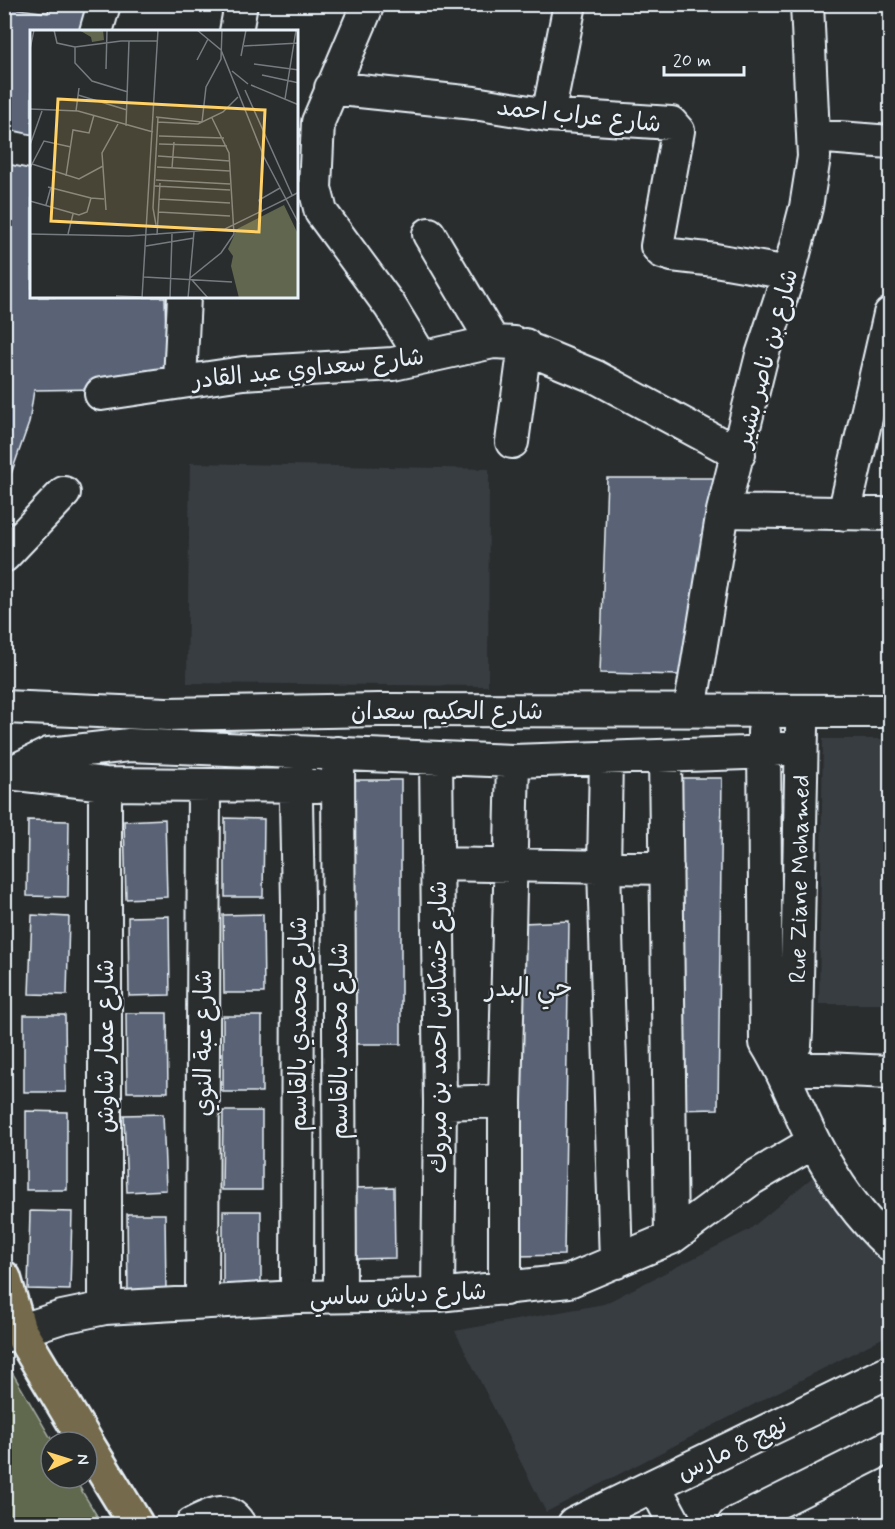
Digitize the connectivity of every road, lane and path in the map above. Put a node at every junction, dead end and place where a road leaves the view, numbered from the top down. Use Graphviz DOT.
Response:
graph roads {
  1 [pos="104,4"];
  2 [pos="241,4"];
  3 [pos="368,4"];
  4 [pos="570,4"];
  5 [pos="807,4"];
  6 [pos="97,30"];
  7 [pos="236,30"];
  8 [pos="331,88"];
  9 [pos="548,115"];
  10 [pos="307,120"];
  11 [pos="814,136"];
  12 [pos="891,141"];
  13 [pos="4,146"];
  14 [pos="30,152"];
  15 [pos="429,234"];
  16 [pos="789,273"];
  17 [pos="184,298"];
  18 [pos="891,314"];
  19 [pos="493,342"];
  20 [pos="525,345"];
  21 [pos="421,357"];
  22 [pos="180,381"];
  23 [pos="101,394"];
  24 [pos="512,442"];
  25 [pos="739,454"];
  26 [pos="64,492"];
  27 [pos="723,511"];
  28 [pos="844,514"];
  29 [pos="891,514"];
  30 [pos="4,556"];
  31 [pos="4,707"];
  32 [pos="690,710"];
  33 [pos="128,711"];
  34 [pos="765,711"];
  35 [pos="891,711"];
  36 [pos="476,712"];
  37 [pos="803,712"];
  38 [pos="129,745"];
  39 [pos="801,747"];
  40 [pos="295,751"];
  41 [pos="763,752"];
  42 [pos="338,753"];
  43 [pos="665,757"];
  44 [pos="606,758"];
  45 [pos="436,759"];
  46 [pos="473,760"];
  47 [pos="513,761"];
  48 [pos="7,773"];
  49 [pos="105,784"];
  50 [pos="204,785"];
  51 [pos="297,786"];
  52 [pos="339,787"];
  53 [pos="437,864"];
  54 [pos="510,866"];
  55 [pos="604,868"];
  56 [pos="667,868"];
  57 [pos="298,902"];
  58 [pos="339,905"];
  59 [pos="297,1000"];
  60 [pos="339,1002"];
  61 [pos="788,1056"];
  62 [pos="891,1072"];
  63 [pos="297,1101"];
  64 [pos="505,1101"];
  65 [pos="339,1103"];
  66 [pos="440,1103"];
  67 [pos="814,1142"];
  68 [pos="297,1203"];
  69 [pos="339,1206"];
  70 [pos="671,1238"];
  71 [pos="891,1245"];
  72 [pos="616,1262"];
  73 [pos="4,1278"];
  74 [pos="505,1289"];
  75 [pos="438,1295"];
  76 [pos="340,1296"];
  77 [pos="297,1297"];
  78 [pos="202,1302"];
  79 [pos="105,1308"];
  80 [pos="12,1333"];
  81 [pos="891,1371"];
  82 [pos="78,1430"];
  83 [pos="891,1446"];
  84 [pos="99,1463"];
  85 [pos="654,1485"];
  86 [pos="136,1524"];
  87 [pos="192,1524"];
  88 [pos="240,1524"];
  89 [pos="574,1524"];
  90 [pos="675,1524"];
  91 [pos="734,1524"];
  1 -- 6 [label="street"];
  2 -- 7 [label="street"];
  3 -- 8 [label="street"];
  4 -- 9 [label="street"];
  5 -- 11 [label="street, شارع بن ناصر بشير"];
  8 -- 9 [label="street, شارع عراب احمد"];
  8 -- 10 [label="street"];
  9 -- 16 [label="street, شارع عراب احمد"];
  10 -- 21 [label="street"];
  11 -- 12 [label="street"];
  11 -- 16 [label="street, شارع بن ناصر بشير"];
  13 -- 14 [label="street"];
  15 -- 19 [label="street"];
  16 -- 25 [label="street, شارع بن ناصر بشير"];
  17 -- 22 [label="street"];
  18 -- 28 [label="street"];
  19 -- 20 [label="street, شارع سعداوي عبد القادر"];
  19 -- 21 [label="street, شارع سعداوي عبد القادر"];
  20 -- 24 [label="street"];
  20 -- 25 [label="street, شارع سعداوي عبد القادر"];
  21 -- 22 [label="street, شارع سعداوي عبد القادر"];
  22 -- 23 [label="street, شارع سعداوي عبد القادر"];
  25 -- 27 [label="street, شارع بن ناصر بشير"];
  26 -- 30 [label="street"];
  27 -- 28 [label="street"];
  27 -- 32 [label="street, شارع بن ناصر بشير"];
  28 -- 29 [label="street"];
  31 -- 33 [label="street, شارع الحكيم سعدان"];
  32 -- 34 [label="street, شارع الحكيم سعدان"];
  32 -- 36 [label="street, شارع الحكيم سعدان"];
  33 -- 36 [label="street, شارع الحكيم سعدان"];
  33 -- 38 [label="street"];
  34 -- 37 [label="street, شارع الحكيم سعدان"];
  34 -- 41 [label="street"];
  35 -- 37 [label="street, شارع الحكيم سعدان"];
  36 -- 46 [label="street"];
  37 -- 39 [label="street, Rue Ziane Mohamed"];
  38 -- 40 [label="street"];
  38 -- 48 [label="street"];
  39 -- 41 [label="street"];
  39 -- 61 [label="street, Rue Ziane Mohamed"];
  40 -- 42 [label="street"];
  40 -- 51 [label="street, شارع محمدي بالقاسم"];
  41 -- 43 [label="street"];
  41 -- 61 [label="street"];
  42 -- 45 [label="street"];
  42 -- 52 [label="street, شارع محمد بالقاسم"];
  43 -- 44 [label="street"];
  43 -- 56 [label="street"];
  44 -- 47 [label="street"];
  44 -- 55 [label="street"];
  45 -- 46 [label="street"];
  45 -- 53 [label="street, شارع خشكاش احمد بن مبروك"];
  46 -- 47 [label="street"];
  47 -- 54 [label="street"];
  48 -- 49 [label="street"];
  49 -- 50 [label="street"];
  49 -- 79 [label="street, شارع عمار شاوش"];
  50 -- 51 [label="street"];
  50 -- 78 [label="street, شارع عبة النوي"];
  51 -- 52 [label="street"];
  51 -- 57 [label="street, شارع محمدي بالقاسم"];
  52 -- 58 [label="street, شارع محمد بالقاسم"];
  53 -- 54 [label="street"];
  53 -- 66 [label="street, شارع خشكاش احمد بن مبروك"];
  54 -- 55 [label="street"];
  54 -- 64 [label="street"];
  55 -- 56 [label="street"];
  55 -- 72 [label="street"];
  56 -- 70 [label="street"];
  57 -- 58 [label="street"];
  57 -- 59 [label="street, شارع محمدي بالقاسم"];
  58 -- 60 [label="street, شارع محمد بالقاسم"];
  59 -- 60 [label="street"];
  59 -- 63 [label="street, شارع محمدي بالقاسم"];
  60 -- 65 [label="street, شارع محمد بالقاسم"];
  61 -- 62 [label="street"];
  61 -- 67 [label="street"];
  63 -- 65 [label="street"];
  63 -- 68 [label="street, شارع محمدي بالقاسم"];
  64 -- 66 [label="street"];
  64 -- 74 [label="street"];
  65 -- 69 [label="street, شارع محمد بالقاسم"];
  66 -- 75 [label="street, شارع خشكاش احمد بن مبروك"];
  67 -- 70 [label="street, شارع دباش ساسي"];
  67 -- 71 [label="street"];
  68 -- 69 [label="street"];
  68 -- 77 [label="street, شارع محمدي بالقاسم"];
  69 -- 76 [label="street, شارع محمد بالقاسم"];
  70 -- 72 [label="street, شارع دباش ساسي"];
  72 -- 74 [label="street, شارع دباش ساسي"];
  73 -- 80 [label="main road"];
  74 -- 75 [label="street, شارع دباش ساسي"];
  75 -- 76 [label="street, شارع دباش ساسي"];
  76 -- 77 [label="street, شارع دباش ساسي"];
  77 -- 78 [label="street, شارع دباش ساسي"];
  78 -- 79 [label="street, شارع دباش ساسي"];
  79 -- 80 [label="street, شارع دباش ساسي"];
  80 -- 82 [label="main road"];
  81 -- 85 [label="street, نهج 8 مارس"];
  83 -- 91 [label="street"];
  84 -- 86 [label="main road"];
  85 -- 89 [label="street, نهج 8 مارس"];
  85 -- 90 [label="street"];
  87 -- 88 [label="street"];
}
